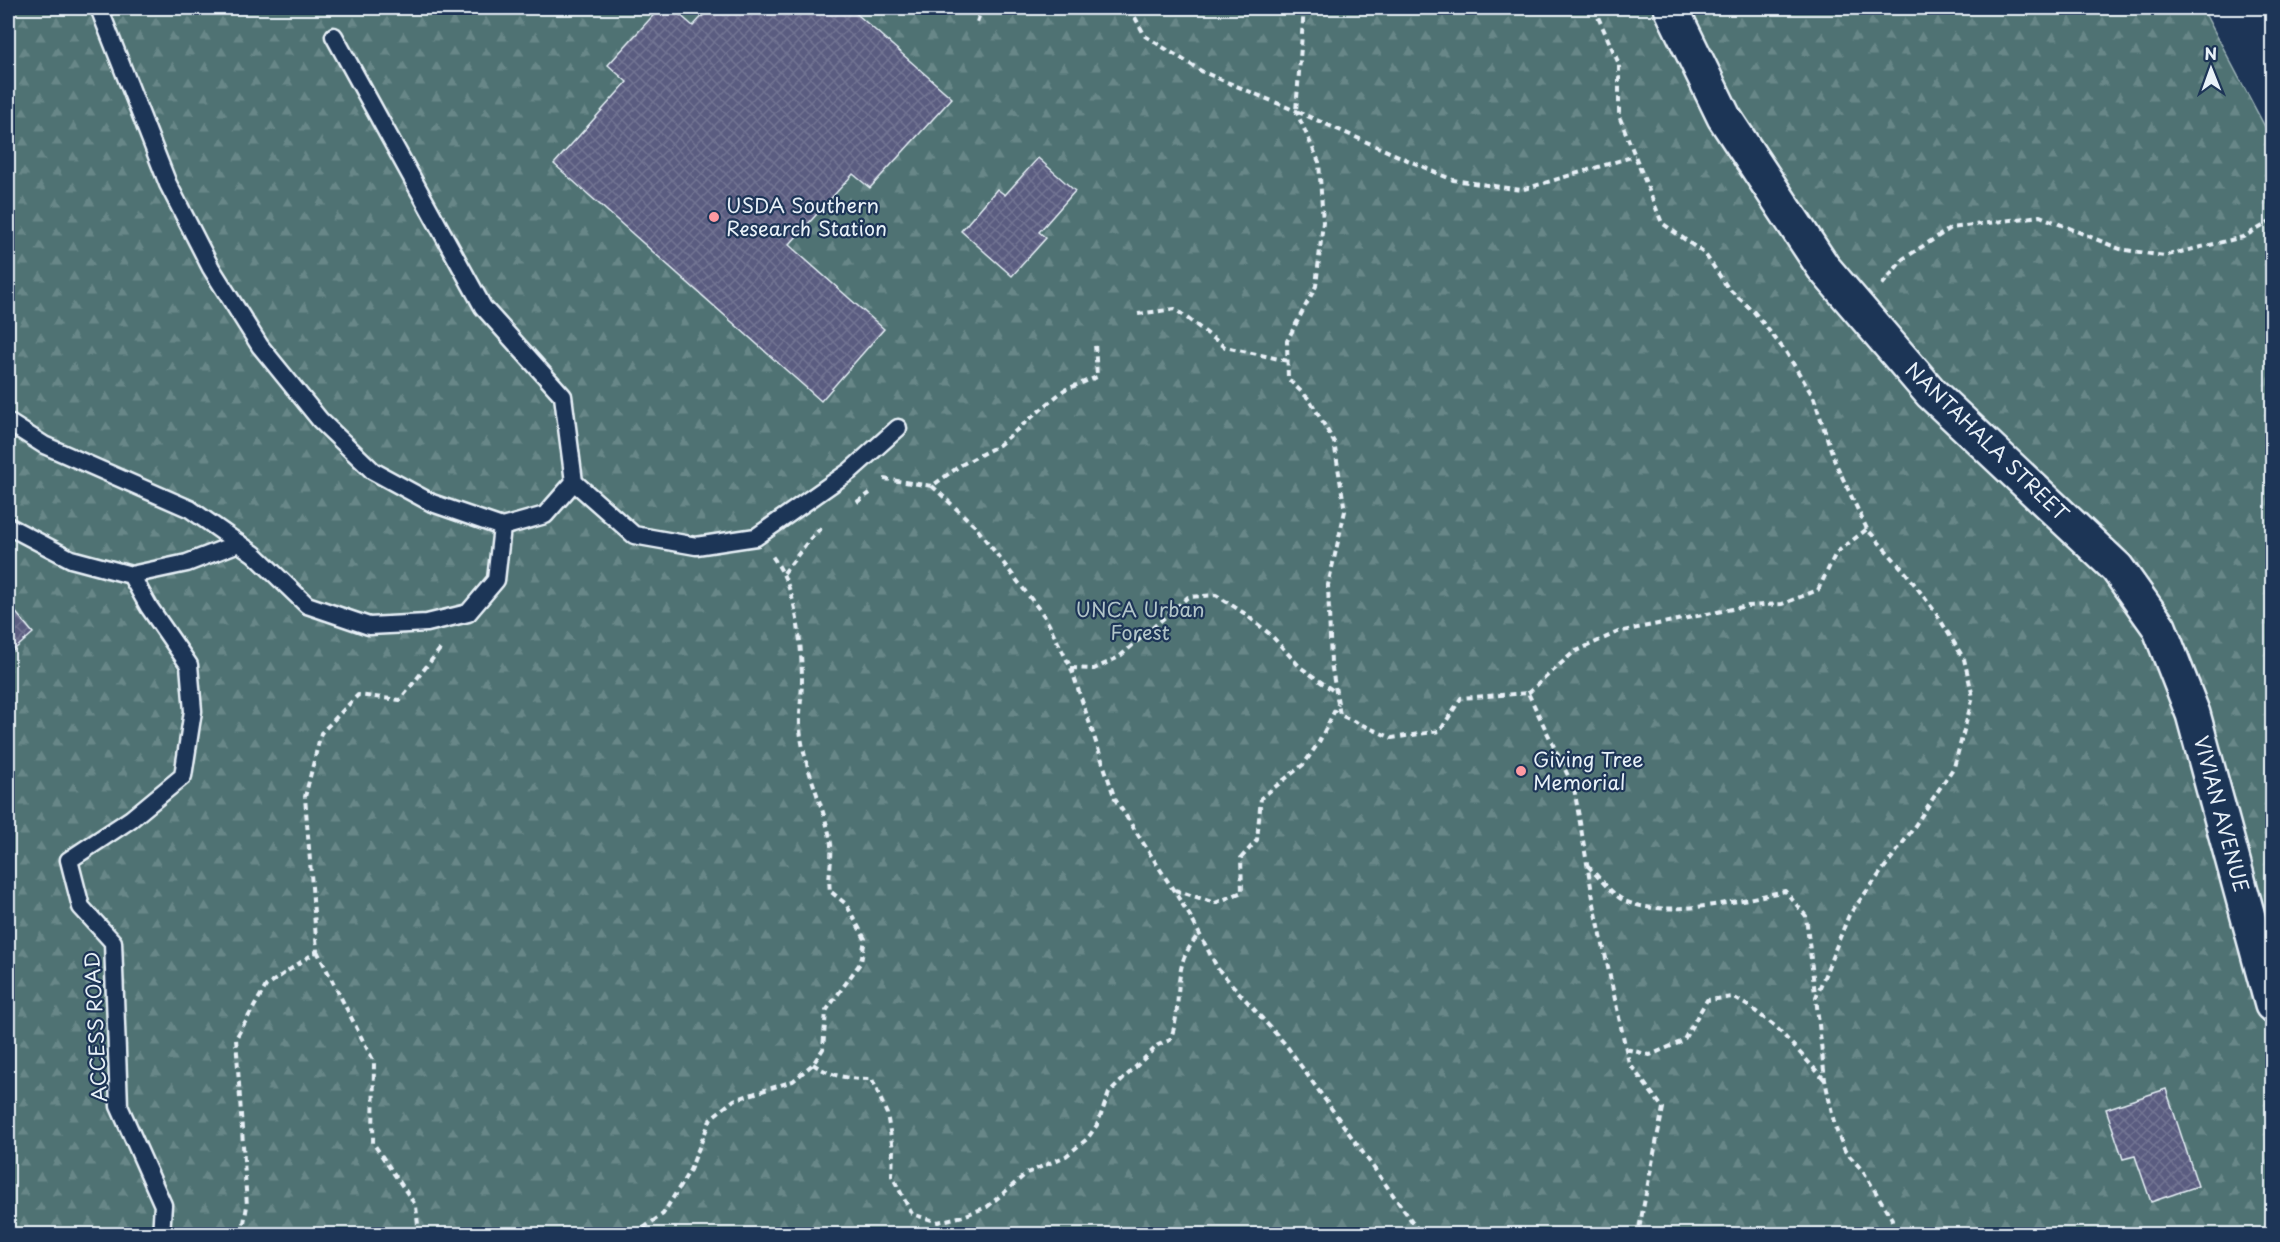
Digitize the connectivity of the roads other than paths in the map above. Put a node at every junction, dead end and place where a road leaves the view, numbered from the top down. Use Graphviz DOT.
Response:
graph roads {
  1 [pos="99,8"];
  2 [pos="1671,8"];
  3 [pos="334,36"];
  4 [pos="8,422"];
  5 [pos="898,428"];
  6 [pos="574,482"];
  7 [pos="8,526"];
  8 [pos="502,527"];
  9 [pos="239,543"];
  10 [pos="131,574"];
  11 [pos="2159,627"];
  12 [pos="2272,1005"];
  13 [pos="161,1234"];
  1 -- 8 [label="lane"];
  2 -- 11 [label="street, NANTAHALA STREET"];
  3 -- 6 [label="lane"];
  4 -- 9 [label="lane"];
  5 -- 6 [label="lane"];
  6 -- 8 [label="lane"];
  7 -- 10 [label="lane"];
  8 -- 9 [label="lane"];
  9 -- 10 [label="lane"];
  10 -- 13 [label="lane, ACCESS ROAD"];
  11 -- 12 [label="street, VIVIAN AVENUE"];
}
